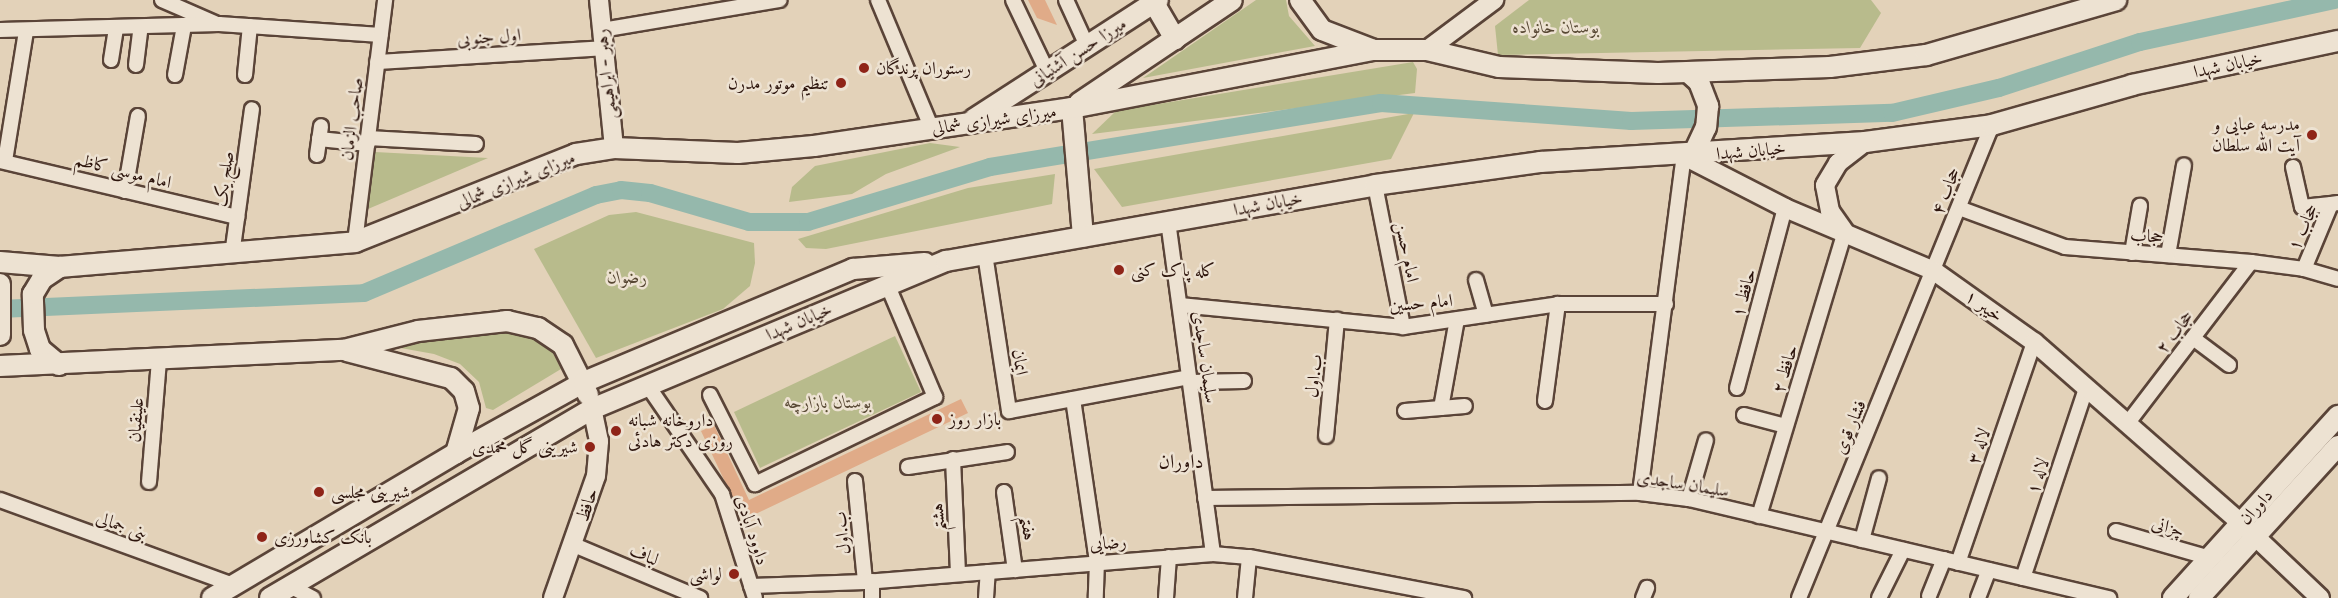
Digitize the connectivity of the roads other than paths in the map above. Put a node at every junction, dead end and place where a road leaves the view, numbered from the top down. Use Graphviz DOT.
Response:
graph roads {
  1 [pos="162,0"];
  2 [pos="385,0"];
  3 [pos="599,0"];
  4 [pos="779,0"];
  5 [pos="878,0"];
  6 [pos="1013,0"];
  7 [pos="1066,0"];
  8 [pos="1232,0"];
  9 [pos="1300,0"];
  10 [pos="1494,0"];
  11 [pos="2116,0"];
  12 [pos="1156,1"];
  13 [pos="219,24"];
  14 [pos="184,26"];
  15 [pos="250,26"];
  16 [pos="141,27"];
  17 [pos="116,28"];
  18 [pos="0,30"];
  19 [pos="26,32"];
  20 [pos="381,35"];
  21 [pos="603,39"];
  22 [pos="1175,39"];
  23 [pos="2338,41"];
  24 [pos="1088,48"];
  25 [pos="1374,50"];
  26 [pos="1427,50"];
  27 [pos="111,60"];
  28 [pos="377,62"];
  29 [pos="136,65"];
  30 [pos="1047,71"];
  31 [pos="1688,72"];
  32 [pos="175,75"];
  33 [pos="245,75"];
  34 [pos="1072,108"];
  35 [pos="252,109"];
  36 [pos="138,116"];
  37 [pos="967,124"];
  38 [pos="1992,125"];
  39 [pos="932,129"];
  40 [pos="368,141"];
  41 [pos="1865,142"];
  42 [pos="476,144"];
  43 [pos="614,148"];
  44 [pos="317,155"];
  45 [pos="1689,156"];
  46 [pos="2,161"];
  47 [pos="2184,165"];
  48 [pos="2294,167"];
  49 [pos="1375,185"];
  50 [pos="125,191"];
  51 [pos="2335,204"];
  52 [pos="2140,206"];
  53 [pos="1785,208"];
  54 [pos="1959,208"];
  55 [pos="237,218"];
  56 [pos="1168,221"];
  57 [pos="1845,232"];
  58 [pos="1083,237"];
  59 [pos="355,242"];
  60 [pos="2132,253"];
  61 [pos="985,254"];
  62 [pos="232,255"];
  63 [pos="2168,255"];
  64 [pos="0,262"];
  65 [pos="2251,262"];
  66 [pos="60,267"];
  67 [pos="2304,270"];
  68 [pos="1934,271"];
  69 [pos="884,274"];
  70 [pos="2338,279"];
  71 [pos="1476,280"];
  72 [pos="1,288"];
  73 [pos="1558,304"];
  74 [pos="1666,304"];
  75 [pos="1179,305"];
  76 [pos="1486,315"];
  77 [pos="1457,319"];
  78 [pos="1337,320"];
  79 [pos="1403,327"];
  80 [pos="1,332"];
  81 [pos="2193,338"];
  82 [pos="2034,342"];
  83 [pos="344,350"];
  84 [pos="159,360"];
  85 [pos="637,361"];
  86 [pos="2229,364"];
  87 [pos="59,365"];
  88 [pos="0,366"];
  89 [pos="1190,380"];
  90 [pos="1244,381"];
  91 [pos="584,382"];
  92 [pos="648,386"];
  93 [pos="2086,386"];
  94 [pos="1737,388"];
  95 [pos="710,395"];
  96 [pos="1073,399"];
  97 [pos="1545,400"];
  98 [pos="1465,406"];
  99 [pos="1441,408"];
  100 [pos="592,409"];
  101 [pos="1405,411"];
  102 [pos="1744,415"];
  103 [pos="2338,416"];
  104 [pos="2127,424"];
  105 [pos="1786,426"];
  106 [pos="1326,436"];
  107 [pos="1706,440"];
  108 [pos="2338,446"];
  109 [pos="1007,452"];
  110 [pos="456,453"];
  111 [pos="953,459"];
  112 [pos="908,467"];
  113 [pos="1879,478"];
  114 [pos="855,481"];
  115 [pos="149,482"];
  116 [pos="1004,492"];
  117 [pos="1640,493"];
  118 [pos="1205,498"];
  119 [pos="1689,499"];
  120 [pos="0,500"];
  121 [pos="1759,516"];
  122 [pos="1826,531"];
  123 [pos="2116,531"];
  124 [pos="2247,531"];
  125 [pos="1862,540"];
  126 [pos="574,544"];
  127 [pos="1903,550"];
  128 [pos="1213,554"];
  129 [pos="1249,557"];
  130 [pos="1169,558"];
  131 [pos="2210,558"];
  132 [pos="1097,561"];
  133 [pos="1951,561"];
  134 [pos="1015,570"];
  135 [pos="1989,570"];
  136 [pos="988,572"];
  137 [pos="958,574"];
  138 [pos="2023,578"];
  139 [pos="868,582"];
  140 [pos="233,585"];
  141 [pos="290,586"];
  142 [pos="753,592"];
  143 [pos="1929,596"];
  144 [pos="212,598"];
  145 [pos="270,598"];
  146 [pos="313,598"];
  147 [pos="554,598"];
  148 [pos="700,598"];
  149 [pos="872,598"];
  150 [pos="986,598"];
  151 [pos="1096,598"];
  152 [pos="1166,598"];
  153 [pos="1245,598"];
  154 [pos="1464,598"];
  155 [pos="1798,598"];
  156 [pos="1879,598"];
  157 [pos="1978,598"];
  158 [pos="2109,598"];
  159 [pos="2173,598"];
  160 [pos="2199,598"];
  161 [pos="2320,598"];
  1 -- 13 [label="street"];
  2 -- 20 [label="street, صاحب الزمان"];
  3 -- 21 [label="street, رهبر - ابراهیمی"];
  4 -- 21 [label="street, اول جنوبی"];
  5 -- 39 [label="street"];
  6 -- 30 [label="street"];
  7 -- 24 [label="street"];
  8 -- 22 [label="main road"];
  9 -- 25 [label="main road"];
  10 -- 26 [label="street"];
  11 -- 31 [label="main road"];
  12 -- 22 [label="main road"];
  12 -- 24 [label="main road, میرزا حسن آشتیانی"];
  13 -- 14 [label="street"];
  13 -- 15 [label="street"];
  14 -- 16 [label="street"];
  14 -- 32 [label="street"];
  15 -- 20 [label="street"];
  15 -- 33 [label="street"];
  16 -- 17 [label="street"];
  16 -- 29 [label="street"];
  17 -- 19 [label="street"];
  17 -- 27 [label="street"];
  18 -- 19 [label="street"];
  19 -- 46 [label="street"];
  20 -- 28 [label="street, صاحب الزمان"];
  21 -- 28 [label="street, اول جنوبی"];
  21 -- 43 [label="street, رهبر - ابراهیمی"];
  22 -- 34 [label="main road"];
  23 -- 38 [label="main road, خیابان شهدا"];
  24 -- 30 [label="main road, میرزا حسن آشتیانی"];
  25 -- 26 [label="main road"];
  25 -- 34 [label="main road"];
  26 -- 31 [label="main road"];
  28 -- 40 [label="street, صاحب الزمان"];
  30 -- 37 [label="main road, میرزا حسن آشتیانی"];
  31 -- 45 [label="main road"];
  34 -- 37 [label="main road, میرزای شیرازی شمالی"];
  34 -- 58 [label="main road"];
  35 -- 55 [label="street, صلح یک"];
  36 -- 50 [label="street"];
  37 -- 39 [label="main road, میرزای شیرازی شمالی"];
  38 -- 41 [label="main road, خیابان شهدا"];
  38 -- 54 [label="street, حجاب ۴"];
  39 -- 43 [label="main road, میرزای شیرازی شمالی"];
  40 -- 42 [label="street"];
  40 -- 44 [label="street"];
  40 -- 59 [label="street, صاحب الزمان"];
  41 -- 45 [label="main road, خیابان شهدا"];
  41 -- 57 [label="street"];
  43 -- 59 [label="main road, میرزای شیرازی شمالی"];
  45 -- 49 [label="main road, خیابان شهدا"];
  45 -- 53 [label="street, خیبر ۱"];
  45 -- 74 [label="street"];
  46 -- 50 [label="street, امام موسی کاظم"];
  47 -- 63 [label="street"];
  48 -- 51 [label="street"];
  49 -- 56 [label="main road, خیابان شهدا"];
  49 -- 79 [label="street, امام حسن"];
  50 -- 55 [label="street, امام موسی کاظم"];
  51 -- 67 [label="street, حجاب ۱"];
  52 -- 60 [label="street"];
  53 -- 57 [label="street, خیبر ۱"];
  53 -- 94 [label="street, حافظ ۱"];
  54 -- 60 [label="street, حجاب"];
  54 -- 68 [label="street, حجاب ۴"];
  55 -- 62 [label="street, صلح یک"];
  56 -- 58 [label="main road, خیابان شهدا"];
  56 -- 75 [label="street, سلیمان ساجدی"];
  57 -- 68 [label="street, خیبر ۱"];
  57 -- 105 [label="street, حافظ ۲"];
  58 -- 61 [label="main road, خیابان شهدا"];
  59 -- 62 [label="main road, میرزای شیرازی شمالی"];
  60 -- 63 [label="street, حجاب"];
  61 -- 69 [label="main road, خیابان شهدا"];
  61 -- 96 [label="street, ایمان"];
  62 -- 66 [label="main road, میرزای شیرازی شمالی"];
  63 -- 65 [label="street, حجاب"];
  64 -- 66 [label="main road, میرزای شیرازی شمالی"];
  65 -- 67 [label="street, حجاب"];
  65 -- 81 [label="street, حجاب ۲"];
  66 -- 87 [label="main road"];
  67 -- 70 [label="street, حجاب"];
  68 -- 82 [label="street, خیبر ۱"];
  68 -- 122 [label="street, فشار قوی"];
  69 -- 85 [label="main road, خیابان شهدا"];
  69 -- 92 [label="main road, خیابان شهدا"];
  69 -- 95 [label="street"];
  71 -- 76 [label="street"];
  72 -- 80 [label="main road"];
  73 -- 74 [label="street, امام حسین"];
  73 -- 76 [label="street, امام حسین"];
  73 -- 97 [label="street"];
  74 -- 117 [label="street"];
  75 -- 78 [label="street, امام حسین"];
  75 -- 89 [label="street, سلیمان ساجدی"];
  76 -- 77 [label="street, امام حسین"];
  77 -- 79 [label="street, امام حسین"];
  77 -- 99 [label="street"];
  78 -- 79 [label="street, امام حسین"];
  78 -- 106 [label="street, ب.اول"];
  81 -- 86 [label="street"];
  81 -- 104 [label="street, حجاب ۲"];
  82 -- 93 [label="street, خیبر ۱"];
  82 -- 133 [label="street, لاله ۳"];
  83 -- 84 [label="main road"];
  83 -- 91 [label="main road"];
  83 -- 110 [label="main road"];
  84 -- 87 [label="main road"];
  84 -- 115 [label="street, علینقیان"];
  85 -- 91 [label="main road, خیابان شهدا"];
  85 -- 92 [label="main road"];
  87 -- 88 [label="main road"];
  89 -- 90 [label="street, ایمان"];
  89 -- 96 [label="street, ایمان"];
  89 -- 118 [label="street, سلیمان ساجدی"];
  91 -- 100 [label="main road"];
  91 -- 110 [label="main road, خیابان شهدا"];
  92 -- 100 [label="main road, خیابان شهدا"];
  92 -- 142 [label="street, داوود آبادی"];
  93 -- 104 [label="street, خیبر ۱"];
  93 -- 138 [label="street, لاله ۱"];
  96 -- 132 [label="street"];
  98 -- 99 [label="street"];
  99 -- 101 [label="street"];
  100 -- 126 [label="street, حافظ"];
  100 -- 141 [label="main road, خیابان شهدا"];
  102 -- 105 [label="street"];
  103 -- 124 [label="main road, داوران"];
  104 -- 124 [label="street, خیبر ۱"];
  105 -- 121 [label="street, حافظ ۲"];
  107 -- 119 [label="street"];
  108 -- 124 [label="main road, داوران"];
  109 -- 111 [label="street"];
  110 -- 140 [label="main road, خیابان شهدا"];
  111 -- 112 [label="street"];
  111 -- 137 [label="street, هشتم"];
  113 -- 125 [label="street"];
  114 -- 139 [label="street, ب.اول"];
  116 -- 134 [label="street, هفتم"];
  117 -- 118 [label="street, سلیمان ساجدی"];
  117 -- 119 [label="street, سلیمان ساجدی"];
  118 -- 128 [label="street, سلیمان ساجدی"];
  119 -- 121 [label="street, سلیمان ساجدی"];
  120 -- 140 [label="street, بنی جمالی"];
  121 -- 122 [label="street, سلیمان ساجدی"];
  122 -- 125 [label="street, سلیمان ساجدی"];
  122 -- 155 [label="street, فشار قوی"];
  123 -- 131 [label="street, چزانی"];
  124 -- 131 [label="main road, داوران"];
  124 -- 160 [label="main road, داوران"];
  124 -- 161 [label="street, خیبر ۱"];
  125 -- 127 [label="street, سلیمان ساجدی"];
  126 -- 147 [label="street, حافظ"];
  126 -- 148 [label="street, لباف"];
  127 -- 133 [label="street, سلیمان ساجدی"];
  127 -- 156 [label="street"];
  128 -- 129 [label="street, رضایی"];
  128 -- 130 [label="street, رضایی"];
  129 -- 153 [label="street"];
  129 -- 154 [label="street, رضایی"];
  130 -- 132 [label="street, رضایی"];
  130 -- 152 [label="street"];
  131 -- 159 [label="main road, داوران"];
  132 -- 134 [label="street, رضایی"];
  132 -- 151 [label="street"];
  133 -- 135 [label="street, سلیمان ساجدی"];
  133 -- 143 [label="street, لاله ۳"];
  134 -- 136 [label="street, رضایی"];
  135 -- 138 [label="street, سلیمان ساجدی"];
  135 -- 157 [label="street"];
  136 -- 137 [label="street, رضایی"];
  136 -- 150 [label="street"];
  137 -- 139 [label="street, رضایی"];
  138 -- 158 [label="street, سلیمان ساجدی"];
  139 -- 142 [label="street, رضایی"];
  139 -- 149 [label="street, ب.اول"];
  140 -- 144 [label="main road, خیابان شهدا"];
  141 -- 145 [label="main road, خیابان شهدا"];
  141 -- 146 [label="street"];
}
